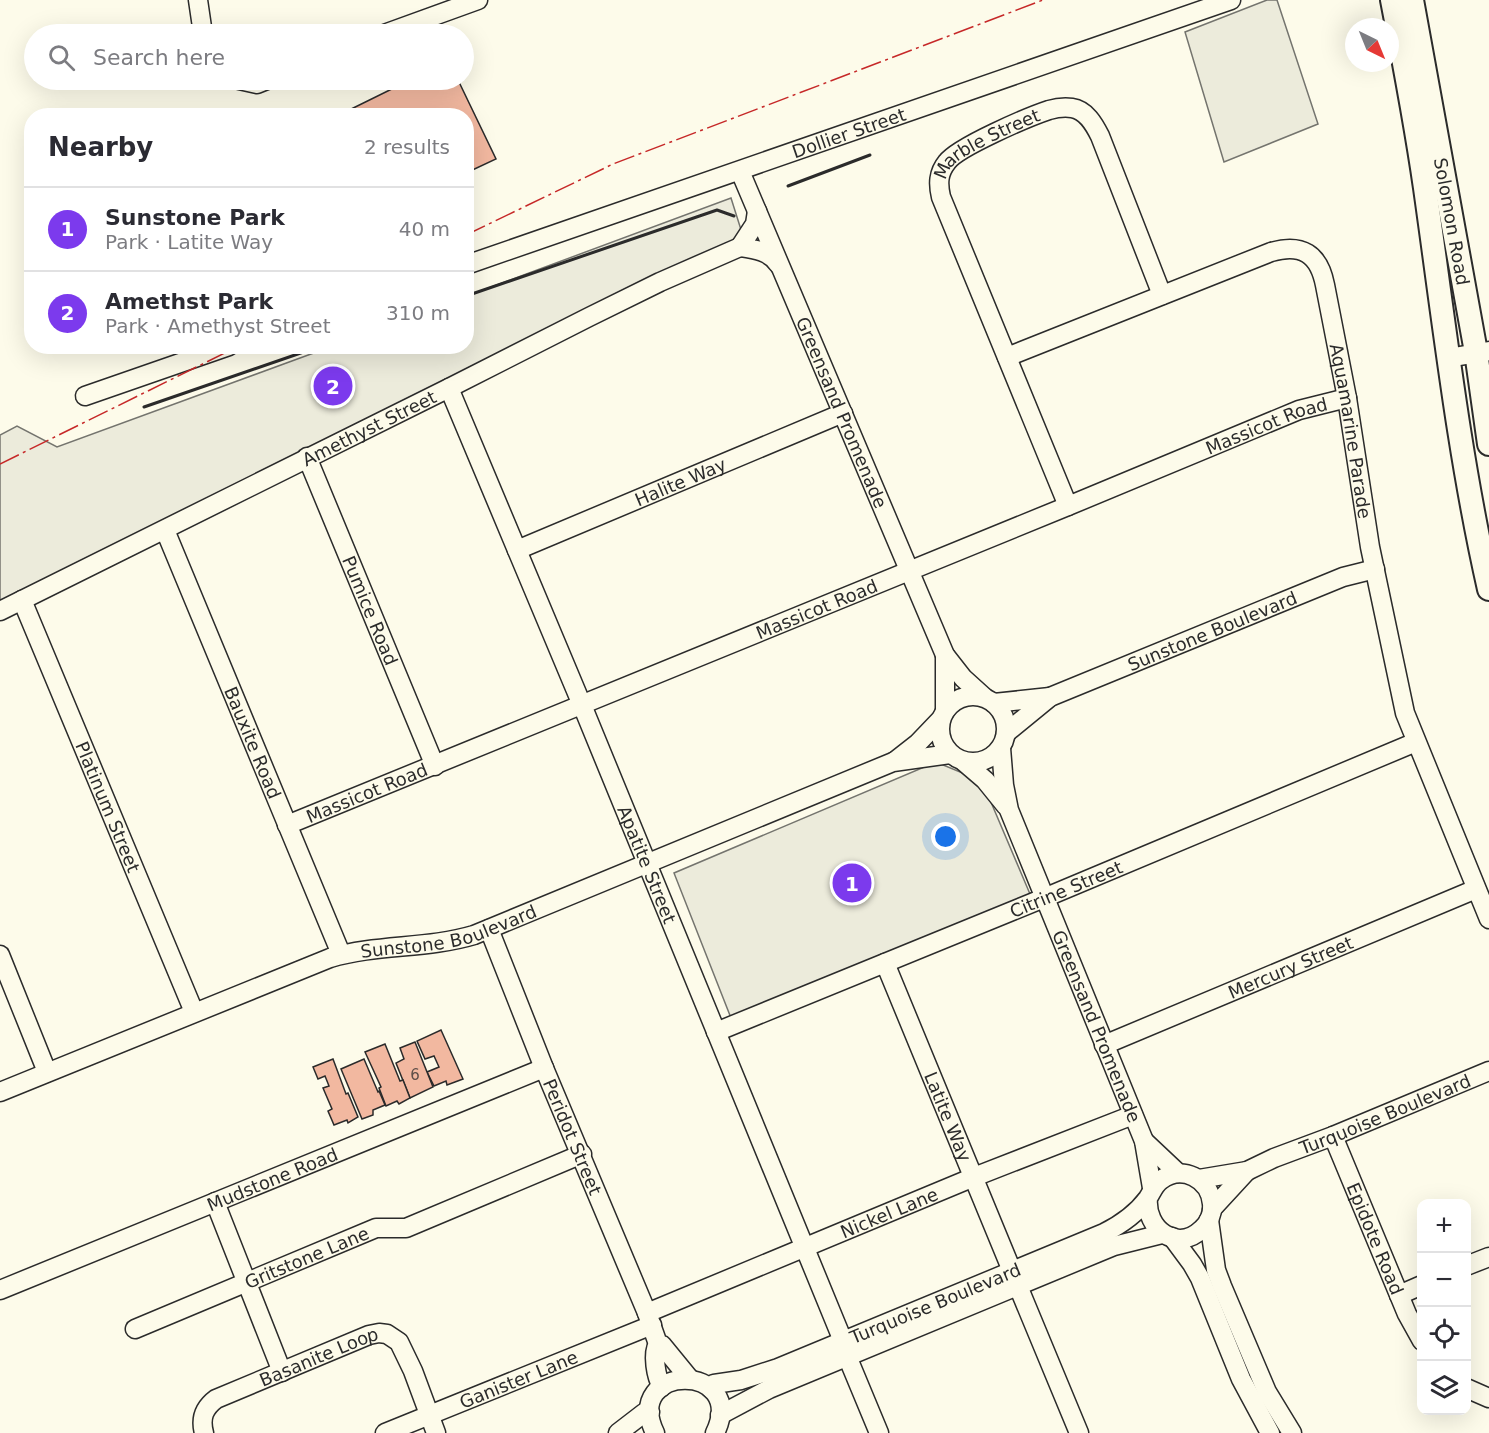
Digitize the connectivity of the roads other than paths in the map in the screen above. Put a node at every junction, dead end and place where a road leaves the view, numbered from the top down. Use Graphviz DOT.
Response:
graph roads {
  1 [pos="198,0"];
  2 [pos="478,0"];
  3 [pos="1231,0"];
  4 [pos="1379,0"];
  5 [pos="1392,0"];
  6 [pos="1412,0"];
  7 [pos="1384,18"];
  8 [pos="202,24"];
  9 [pos="412,24"];
  10 [pos="1395,72"];
  11 [pos="1420,155"];
  12 [pos="740,171"];
  13 [pos="757,211"];
  14 [pos="740,247"];
  15 [pos="474,262"];
  16 [pos="783,270"];
  17 [pos="1162,295"];
  18 [pos="1482,352"];
  19 [pos="206,354"];
  20 [pos="1006,357"];
  21 [pos="1448,358"];
  22 [pos="449,388"];
  23 [pos="85,396"];
  24 [pos="1347,398"];
  25 [pos="843,413"];
  26 [pos="1489,444"];
  27 [pos="307,457"];
  28 [pos="1068,506"];
  29 [pos="165,530"];
  30 [pos="517,550"];
  31 [pos="1376,569"];
  32 [pos="909,571"];
  33 [pos="1489,589"];
  34 [pos="22,600"];
  35 [pos="0,611"];
  36 [pos="945,655"];
  37 [pos="1050,697"];
  38 [pos="989,700"];
  39 [pos="582,705"];
  40 [pos="943,715"];
  41 [pos="1004,740"];
  42 [pos="1416,742"];
  43 [pos="957,758"];
  44 [pos="894,762"];
  45 [pos="435,766"];
  46 [pos="1009,810"];
  47 [pos="287,825"];
  48 [pos="646,863"];
  49 [pos="1476,889"];
  50 [pos="1044,898"];
  51 [pos="1489,919"];
  52 [pos="489,929"];
  53 [pos="341,954"];
  54 [pos="885,963"];
  55 [pos="2,964"];
  56 [pos="194,1012"];
  57 [pos="716,1032"];
  58 [pos="1104,1045"];
  59 [pos="544,1068"];
  60 [pos="1489,1071"];
  61 [pos="46,1072"];
  62 [pos="0,1092"];
  63 [pos="1133,1115"];
  64 [pos="1333,1136"];
  65 [pos="1144,1141"];
  66 [pos="582,1154"];
  67 [pos="1247,1171"];
  68 [pos="1178,1173"];
  69 [pos="974,1177"];
  70 [pos="1199,1179"];
  71 [pos="1150,1193"];
  72 [pos="215,1202"];
  73 [pos="1211,1215"];
  74 [pos="1167,1235"];
  75 [pos="804,1249"];
  76 [pos="1489,1257"];
  77 [pos="1471,1264"];
  78 [pos="1015,1278"];
  79 [pos="247,1282"];
  80 [pos="2,1283"];
  81 [pos="1417,1287"];
  82 [pos="1399,1295"];
  83 [pos="649,1319"];
  84 [pos="135,1329"];
  85 [pos="1417,1332"];
  86 [pos="658,1344"];
  87 [pos="845,1348"];
  88 [pos="282,1372"];
  89 [pos="689,1378"];
  90 [pos="662,1387"];
  91 [pos="710,1388"];
  92 [pos="1471,1390"];
  93 [pos="1489,1398"];
  94 [pos="650,1412"];
  95 [pos="720,1415"];
  96 [pos="429,1416"];
  97 [pos="204,1433"];
  98 [pos="385,1433"];
  99 [pos="436,1433"];
  100 [pos="618,1433"];
  101 [pos="656,1433"];
  102 [pos="714,1433"];
  103 [pos="879,1433"];
  104 [pos="1078,1433"];
  105 [pos="1270,1433"];
  106 [pos="1292,1433"];
  1 -- 8 [label="street"];
  2 -- 9 [label="street"];
  3 -- 12 [label="street, Dollier Street"];
  4 -- 7 [label="main road"];
  5 -- 11 [label="main road, Solomon Road"];
  6 -- 18 [label="main road, Solomon Road"];
  10 -- 11 [label="main road, Solomon Road"];
  11 -- 21 [label="main road, Solomon Road"];
  12 -- 13 [label="street, Greensand Promenade"];
  12 -- 15 [label="street, Dollier Street"];
  13 -- 14 [label="street"];
  13 -- 16 [label="street, Greensand Promenade"];
  14 -- 16 [label="street"];
  14 -- 22 [label="street, Amethyst Street"];
  16 -- 25 [label="street, Greensand Promenade"];
  17 -- 20 [label="street, Aquamarine Parade"];
  17 -- 20 [label="street, Marble Street"];
  17 -- 24 [label="street, Aquamarine Parade"];
  18 -- 21 [label="street"];
  18 -- 26 [label="main road, Solomon Road"];
  19 -- 23 [label="street"];
  20 -- 28 [label="street, Marble Street"];
  21 -- 33 [label="main road, Solomon Road"];
  22 -- 27 [label="street, Amethyst Street"];
  22 -- 30 [label="street, Apatite Street"];
  24 -- 28 [label="street, Massicot Road"];
  24 -- 31 [label="street, Aquamarine Parade"];
  25 -- 30 [label="street, Halite Way"];
  25 -- 32 [label="street, Greensand Promenade"];
  27 -- 29 [label="street, Amethyst Street"];
  27 -- 45 [label="street, Pumice Road"];
  28 -- 32 [label="street, Massicot Road"];
  29 -- 34 [label="street, Amethyst Street"];
  29 -- 47 [label="street, Bauxite Road"];
  30 -- 39 [label="street, Apatite Street"];
  31 -- 37 [label="street, Sunstone Boulevard"];
  31 -- 42 [label="street, Aquamarine Parade"];
  32 -- 36 [label="street, Greensand Promenade"];
  32 -- 39 [label="street, Massicot Road"];
  34 -- 35 [label="street, Amethyst Street"];
  34 -- 56 [label="street, Platinum Street"];
  36 -- 38 [label="street, Greensand Promenade"];
  36 -- 40 [label="street, Greensand Promenade"];
  37 -- 38 [label="street, Sunstone Boulevard"];
  37 -- 41 [label="street, Sunstone Boulevard"];
  38 -- 40 [label="street"];
  38 -- 41 [label="street"];
  39 -- 45 [label="street, Massicot Road"];
  39 -- 48 [label="street, Apatite Street"];
  40 -- 43 [label="street"];
  40 -- 44 [label="street, Sunstone Boulevard"];
  41 -- 43 [label="street"];
  41 -- 46 [label="street, Greensand Promenade"];
  42 -- 49 [label="street, Aquamarine Parade"];
  42 -- 50 [label="street, Citrine Street"];
  43 -- 44 [label="street, Sunstone Boulevard"];
  43 -- 46 [label="street, Greensand Promenade"];
  44 -- 48 [label="street, Sunstone Boulevard"];
  45 -- 47 [label="street, Massicot Road"];
  46 -- 50 [label="street, Greensand Promenade"];
  47 -- 53 [label="street, Bauxite Road"];
  48 -- 52 [label="street, Sunstone Boulevard"];
  48 -- 57 [label="street, Apatite Street"];
  49 -- 51 [label="street, Aquamarine Parade"];
  49 -- 58 [label="street, Mercury Street"];
  50 -- 54 [label="street, Citrine Street"];
  50 -- 58 [label="street, Greensand Promenade"];
  52 -- 53 [label="street, Sunstone Boulevard"];
  52 -- 59 [label="street, Peridot Street"];
  53 -- 56 [label="street, Sunstone Boulevard"];
  54 -- 57 [label="street, Citrine Street"];
  54 -- 69 [label="street, Latite Way"];
  55 -- 61 [label="street"];
  56 -- 61 [label="street, Sunstone Boulevard"];
  57 -- 75 [label="street, Apatite Street"];
  58 -- 63 [label="street, Greensand Promenade"];
  59 -- 66 [label="street, Peridot Street"];
  59 -- 72 [label="street, Mudstone Road"];
  60 -- 64 [label="street, Turquoise Boulevard"];
  61 -- 62 [label="street, Sunstone Boulevard"];
  63 -- 65 [label="street, Greensand Promenade"];
  63 -- 69 [label="street, Nickel Lane"];
  64 -- 67 [label="street, Turquoise Boulevard"];
  64 -- 82 [label="street, Epidote Road"];
  65 -- 68 [label="street, Greensand Promenade"];
  65 -- 71 [label="street, Greensand Promenade"];
  66 -- 79 [label="street, Gritstone Lane"];
  66 -- 83 [label="street, Peridot Street"];
  67 -- 70 [label="street, Turquoise Boulevard"];
  67 -- 73 [label="street, Turquoise Boulevard"];
  68 -- 70 [label="street"];
  68 -- 71 [label="street"];
  69 -- 75 [label="street, Nickel Lane"];
  69 -- 78 [label="street, Latite Way"];
  70 -- 73 [label="street"];
  71 -- 74 [label="street"];
  71 -- 78 [label="street, Turquoise Boulevard"];
  72 -- 79 [label="street"];
  72 -- 80 [label="street, Mudstone Road"];
  73 -- 74 [label="street"];
  73 -- 106 [label="street"];
  74 -- 78 [label="street, Turquoise Boulevard"];
  74 -- 105 [label="street"];
  75 -- 83 [label="street, Nickel Lane"];
  75 -- 87 [label="street, Apatite Street"];
  76 -- 77 [label="street"];
  78 -- 87 [label="street, Turquoise Boulevard"];
  78 -- 104 [label="street, Latite Way"];
  79 -- 84 [label="street, Gritstone Lane"];
  79 -- 88 [label="street"];
  81 -- 82 [label="street"];
  82 -- 85 [label="street, Epidote Road"];
  83 -- 86 [label="street, Peridot Street"];
  83 -- 96 [label="street, Ganister Lane"];
  86 -- 89 [label="street, Peridot Street"];
  86 -- 90 [label="street, Peridot Street"];
  87 -- 91 [label="street, Turquoise Boulevard"];
  87 -- 95 [label="street, Turquoise Boulevard"];
  87 -- 103 [label="street, Apatite Street"];
  88 -- 96 [label="street, Basanite Loop"];
  88 -- 97 [label="street, Basanite Loop"];
  89 -- 90 [label="street"];
  89 -- 91 [label="street"];
  90 -- 94 [label="street"];
  91 -- 95 [label="street"];
  92 -- 93 [label="street"];
  94 -- 100 [label="street"];
  94 -- 101 [label="street"];
  95 -- 102 [label="street"];
  96 -- 98 [label="street, Ganister Lane"];
  96 -- 99 [label="street, Basanite Loop"];
}
